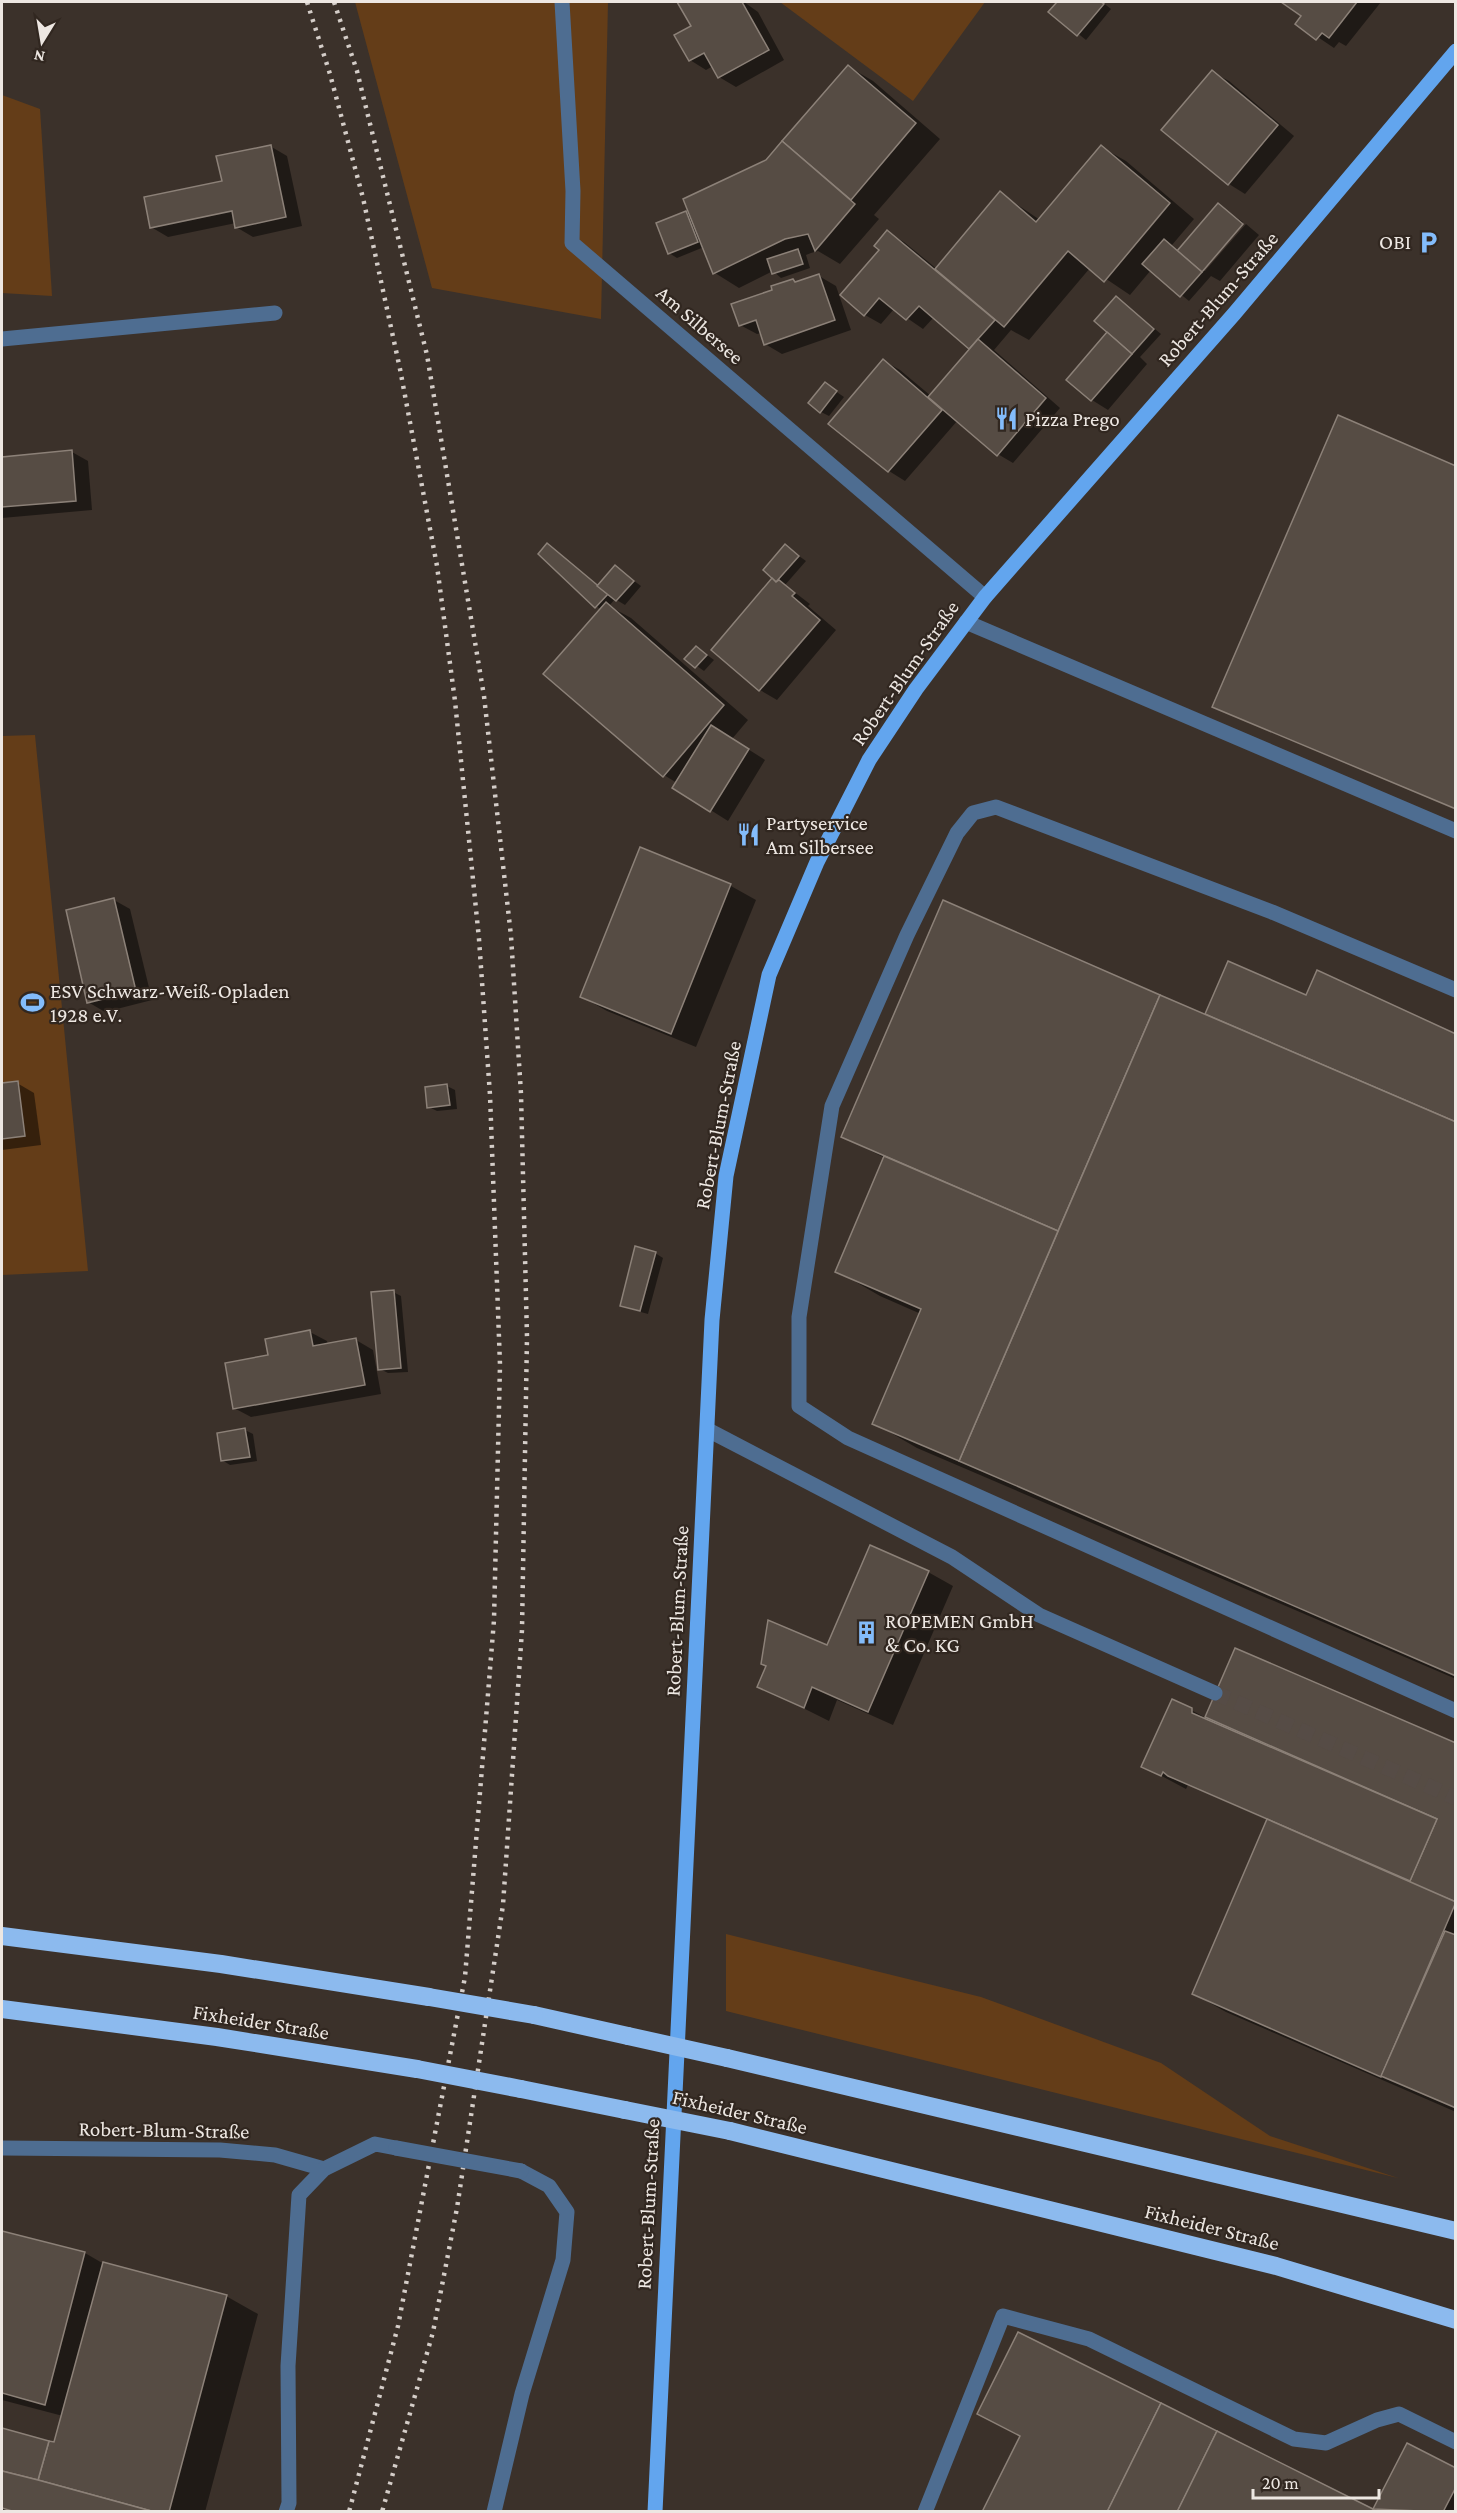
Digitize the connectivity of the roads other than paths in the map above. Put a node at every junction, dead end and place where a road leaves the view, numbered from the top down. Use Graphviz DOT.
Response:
graph roads {
  1 [pos="561,2"];
  2 [pos="1455,51"];
  3 [pos="275,313"];
  4 [pos="2,339"];
  5 [pos="985,597"];
  6 [pos="966,622"];
  7 [pos="1455,831"];
  8 [pos="1455,990"];
  9 [pos="708,1430"];
  10 [pos="1215,1693"];
  11 [pos="1455,1710"];
  12 [pos="2,1936"];
  13 [pos="2,2009"];
  14 [pos="2,2148"];
  15 [pos="324,2169"];
  16 [pos="1455,2231"];
  17 [pos="1455,2320"];
  18 [pos="1455,2442"];
  19 [pos="286,2511"];
  20 [pos="494,2511"];
  21 [pos="655,2511"];
  22 [pos="925,2511"];
  1 -- 5 [label="street, Am Silbersee"];
  2 -- 5 [label="main road, Robert-Blum-Straße"];
  3 -- 4 [label="street"];
  5 -- 6 [label="main road, Robert-Blum-Straße"];
  6 -- 7 [label="street"];
  6 -- 9 [label="main road, Robert-Blum-Straße"];
  8 -- 11 [label="street"];
  9 -- 10 [label="street"];
  9 -- 21 [label="main road, Robert-Blum-Straße"];
  12 -- 16 [label="highway, bridge"];
  13 -- 17 [label="highway, Fixheider Straße, bridge"];
  14 -- 15 [label="street, Robert-Blum-Straße"];
  15 -- 19 [label="street"];
  15 -- 20 [label="street, bridge"];
  18 -- 22 [label="street"];
}
